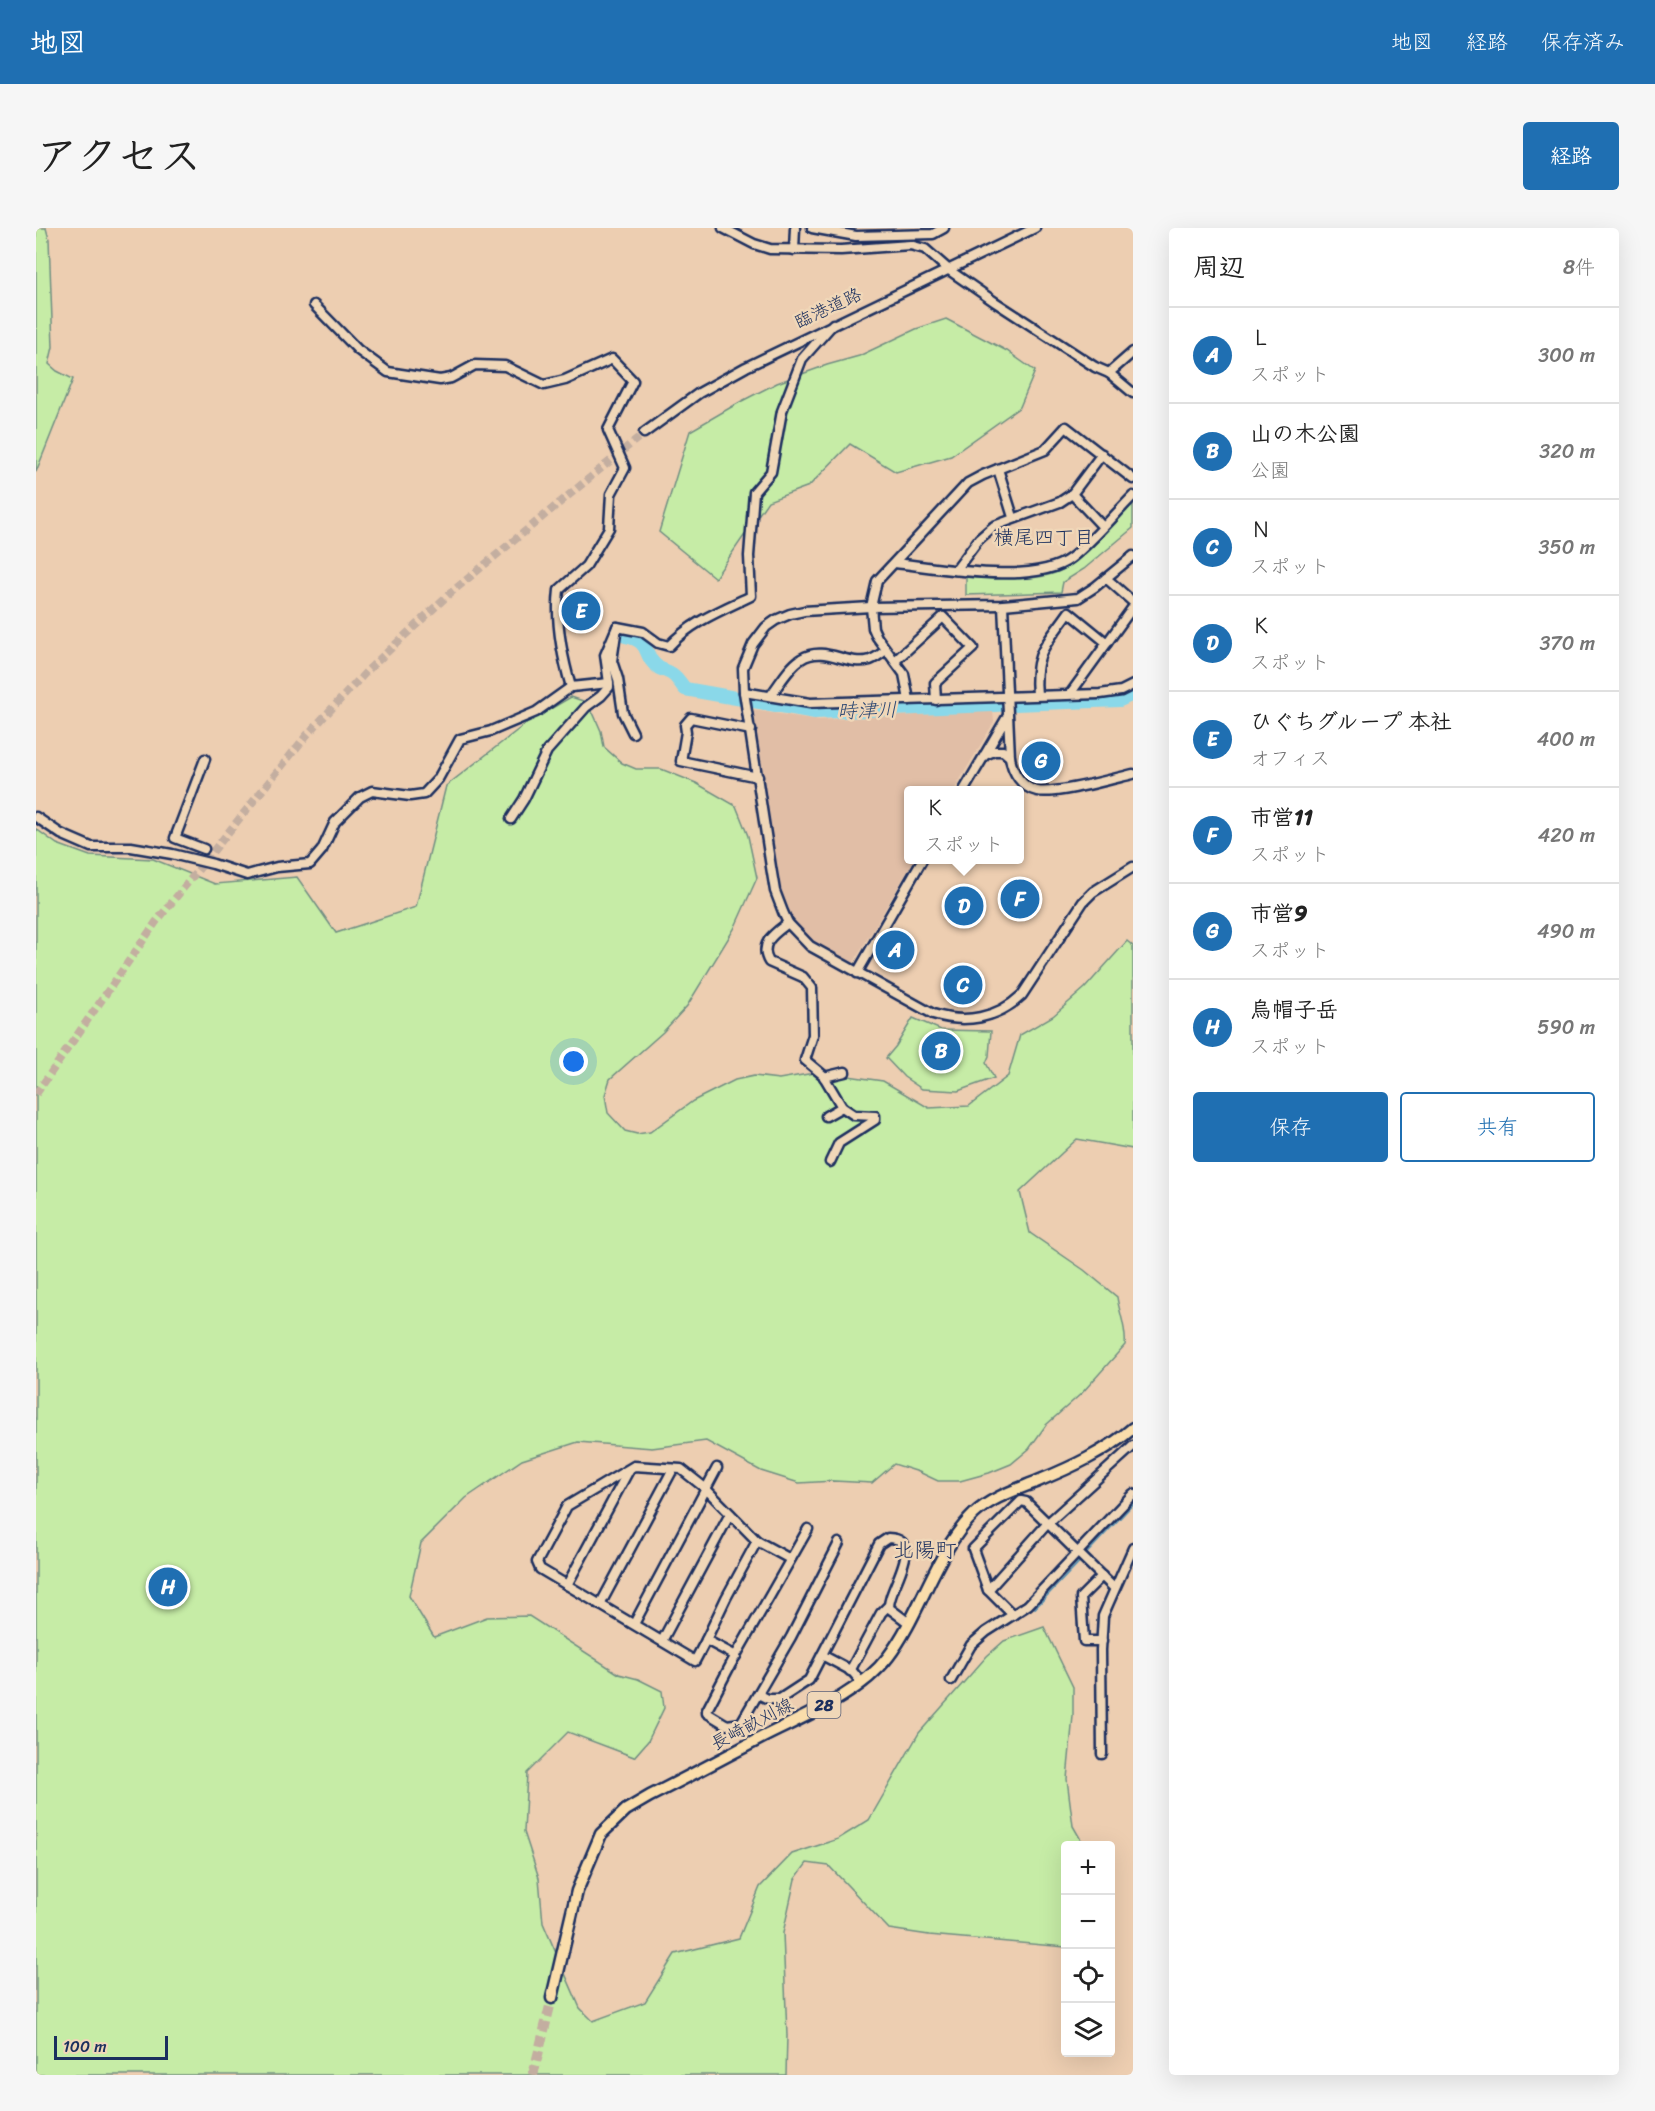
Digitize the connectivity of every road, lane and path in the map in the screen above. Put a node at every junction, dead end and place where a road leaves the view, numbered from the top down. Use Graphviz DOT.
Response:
graph roads {
  1 [pos="723,228"];
  2 [pos="795,228"];
  3 [pos="812,228"];
  4 [pos="944,228"];
  5 [pos="1035,228"];
  6 [pos="794,250"];
  7 [pos="949,270"];
  8 [pos="314,305"];
  9 [pos="833,324"];
  10 [pos="1133,352"];
  11 [pos="1109,373"];
  12 [pos="1133,393"];
  13 [pos="644,433"];
  14 [pos="1102,454"];
  15 [pos="998,469"];
  16 [pos="1133,479"];
  17 [pos="1072,494"];
  18 [pos="1133,496"];
  19 [pos="1014,517"];
  20 [pos="1103,527"];
  21 [pos="1133,556"];
  22 [pos="895,563"];
  23 [pos="956,570"];
  24 [pos="1106,578"];
  25 [pos="1133,602"];
  26 [pos="1003,605"];
  27 [pos="871,607"];
  28 [pos="1133,607"];
  29 [pos="617,627"];
  30 [pos="1107,643"];
  31 [pos="886,650"];
  32 [pos="895,661"];
  33 [pos="609,683"];
  34 [pos="1133,686"];
  35 [pos="571,687"];
  36 [pos="744,693"];
  37 [pos="1070,694"];
  38 [pos="771,695"];
  39 [pos="1036,695"];
  40 [pos="1006,696"];
  41 [pos="909,700"];
  42 [pos="936,700"];
  43 [pos="1007,716"];
  44 [pos="751,730"];
  45 [pos="633,733"];
  46 [pos="985,755"];
  47 [pos="1010,758"];
  48 [pos="206,759"];
  49 [pos="1133,774"];
  50 [pos="758,777"];
  51 [pos="966,786"];
  52 [pos="36,817"];
  53 [pos="511,819"];
  54 [pos="204,849"];
  55 [pos="920,864"];
  56 [pos="1133,867"];
  57 [pos="789,923"];
  58 [pos="857,973"];
  59 [pos="845,1072"];
  60 [pos="824,1077"];
  61 [pos="842,1107"];
  62 [pos="826,1116"];
  63 [pos="830,1162"];
  64 [pos="1133,1428"];
  65 [pos="1133,1446"];
  66 [pos="717,1468"];
  67 [pos="629,1469"];
  68 [pos="673,1469"];
  69 [pos="705,1488"];
  70 [pos="1133,1494"];
  71 [pos="730,1514"];
  72 [pos="1048,1524"];
  73 [pos="808,1528"];
  74 [pos="757,1541"];
  75 [pos="839,1543"];
  76 [pos="1133,1548"];
  77 [pos="1078,1553"];
  78 [pos="790,1559"];
  79 [pos="1102,1576"];
  80 [pos="567,1585"];
  81 [pos="1114,1588"];
  82 [pos="988,1590"];
  83 [pos="600,1605"];
  84 [pos="889,1605"];
  85 [pos="1013,1615"];
  86 [pos="909,1623"];
  87 [pos="634,1624"];
  88 [pos="706,1640"];
  89 [pos="662,1641"];
  90 [pos="1102,1641"];
  91 [pos="822,1655"];
  92 [pos="736,1656"];
  93 [pos="850,1671"];
  94 [pos="951,1680"];
  95 [pos="862,1683"];
  96 [pos="758,1694"];
  97 [pos="1102,1754"];
  98 [pos="552,1998"];
  1 -- 6 [label="street"];
  2 -- 6 [label="street"];
  3 -- 4 [label="street"];
  5 -- 7 [label="street, 臨港道路"];
  6 -- 7 [label="street"];
  7 -- 9 [label="street, 臨港道路"];
  7 -- 11 [label="street"];
  8 -- 35 [label="street"];
  9 -- 13 [label="street, 臨港道路"];
  9 -- 29 [label="street"];
  10 -- 11 [label="street"];
  11 -- 12 [label="street"];
  14 -- 15 [label="street"];
  14 -- 16 [label="street"];
  14 -- 17 [label="street"];
  15 -- 19 [label="street"];
  15 -- 22 [label="street"];
  17 -- 19 [label="street"];
  17 -- 20 [label="street"];
  18 -- 20 [label="street"];
  19 -- 23 [label="street"];
  20 -- 23 [label="street"];
  21 -- 24 [label="street"];
  22 -- 23 [label="street"];
  22 -- 27 [label="street"];
  24 -- 25 [label="street"];
  24 -- 26 [label="street"];
  26 -- 27 [label="street"];
  26 -- 40 [label="street"];
  27 -- 31 [label="street"];
  27 -- 36 [label="street"];
  28 -- 30 [label="street"];
  29 -- 33 [label="street"];
  29 -- 45 [label="street"];
  30 -- 37 [label="street"];
  30 -- 39 [label="street"];
  31 -- 32 [label="street"];
  31 -- 38 [label="street"];
  32 -- 41 [label="street"];
  32 -- 42 [label="street"];
  33 -- 35 [label="street"];
  33 -- 53 [label="street"];
  34 -- 37 [label="street"];
  35 -- 52 [label="street"];
  36 -- 38 [label="street"];
  36 -- 44 [label="street"];
  37 -- 39 [label="street"];
  38 -- 41 [label="street"];
  39 -- 40 [label="street"];
  40 -- 42 [label="street"];
  40 -- 43 [label="street"];
  41 -- 42 [label="street"];
  43 -- 46 [label="street"];
  43 -- 47 [label="street"];
  44 -- 50 [label="street"];
  44 -- 50 [label="street"];
  46 -- 47 [label="street"];
  46 -- 51 [label="street"];
  47 -- 49 [label="street"];
  48 -- 54 [label="street"];
  50 -- 57 [label="street"];
  55 -- 58 [label="street"];
  56 -- 58 [label="street"];
  57 -- 58 [label="street"];
  57 -- 60 [label="street"];
  59 -- 60 [label="street"];
  60 -- 61 [label="street"];
  61 -- 62 [label="street"];
  61 -- 63 [label="street"];
  64 -- 86 [label="main road, 長崎畝刈線 / 28"];
  65 -- 72 [label="street"];
  66 -- 69 [label="street"];
  67 -- 68 [label="street"];
  67 -- 80 [label="street"];
  67 -- 80 [label="street"];
  68 -- 69 [label="street"];
  68 -- 83 [label="street"];
  69 -- 71 [label="street"];
  69 -- 87 [label="street"];
  70 -- 77 [label="street"];
  71 -- 74 [label="street"];
  71 -- 89 [label="street"];
  72 -- 77 [label="street"];
  72 -- 82 [label="street"];
  72 -- 82 [label="street"];
  73 -- 78 [label="street"];
  74 -- 78 [label="street"];
  74 -- 88 [label="street"];
  75 -- 96 [label="street"];
  76 -- 81 [label="street"];
  77 -- 79 [label="street"];
  77 -- 85 [label="street"];
  78 -- 92 [label="street"];
  79 -- 81 [label="street"];
  79 -- 90 [label="street"];
  80 -- 83 [label="street"];
  81 -- 90 [label="street"];
  82 -- 85 [label="street"];
  83 -- 87 [label="street"];
  84 -- 86 [label="street"];
  84 -- 91 [label="street"];
  84 -- 93 [label="street"];
  85 -- 94 [label="street"];
  86 -- 95 [label="main road, 長崎畝刈線 / 28"];
  87 -- 89 [label="street"];
  88 -- 89 [label="street"];
  88 -- 92 [label="street"];
  90 -- 97 [label="street"];
  91 -- 93 [label="street"];
  91 -- 96 [label="street"];
  92 -- 96 [label="street"];
  93 -- 95 [label="street"];
  95 -- 98 [label="main road, 長崎畝刈線 / 28"];
}
